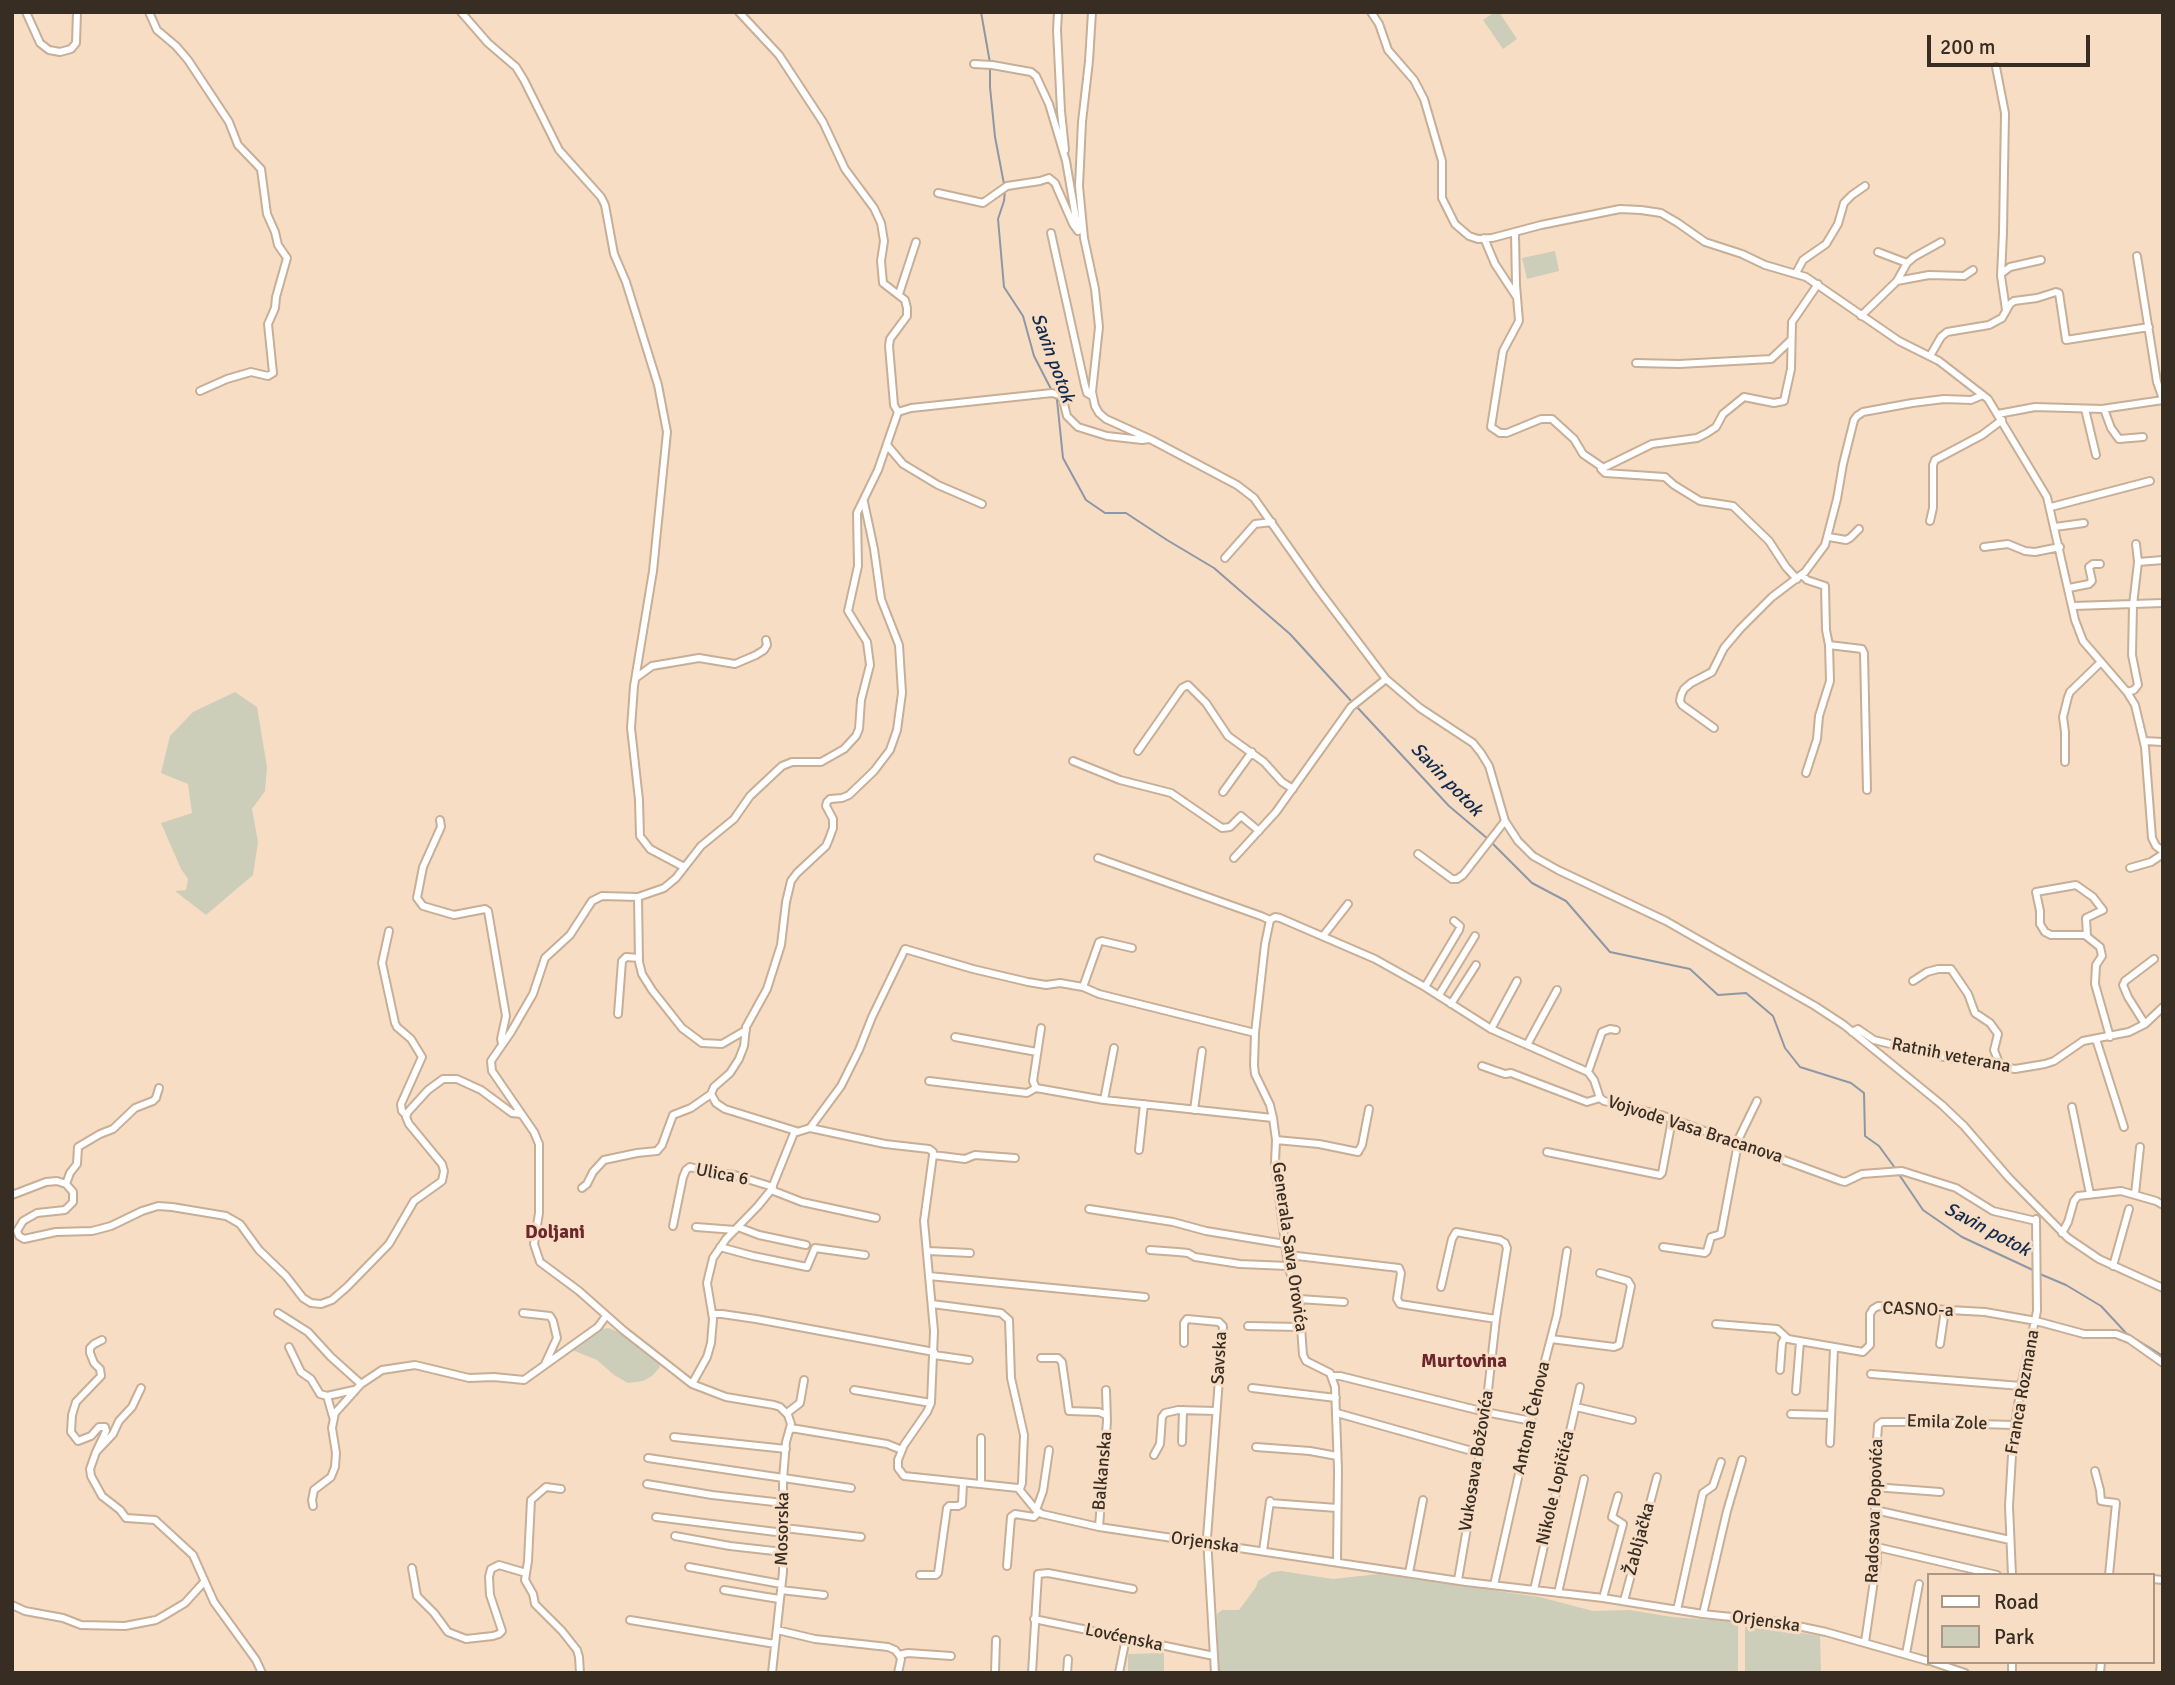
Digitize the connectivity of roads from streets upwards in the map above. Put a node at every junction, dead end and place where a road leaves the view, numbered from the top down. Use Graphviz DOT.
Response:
graph roads {
  1 [pos="26,12"];
  2 [pos="78,12"];
  3 [pos="149,12"];
  4 [pos="461,12"];
  5 [pos="739,12"];
  6 [pos="1058,12"];
  7 [pos="1086,12"];
  8 [pos="1371,12"];
  9 [pos="1091,16"];
  10 [pos="974,64"];
  11 [pos="1996,67"];
  12 [pos="1066,161"];
  13 [pos="1865,186"];
  14 [pos="938,193"];
  15 [pos="1083,229"];
  16 [pos="1052,233"];
  17 [pos="1515,233"];
  18 [pos="1084,238"];
  19 [pos="1484,238"];
  20 [pos="916,242"];
  21 [pos="1941,242"];
  22 [pos="1878,252"];
  23 [pos="2137,256"];
  24 [pos="2041,260"];
  25 [pos="1907,263"];
  26 [pos="1973,270"];
  27 [pos="1796,273"];
  28 [pos="2001,276"];
  29 [pos="1897,281"];
  30 [pos="1818,284"];
  31 [pos="899,294"];
  32 [pos="1517,298"];
  33 [pos="2006,310"];
  34 [pos="1861,316"];
  35 [pos="2149,327"];
  36 [pos="1790,341"];
  37 [pos="1930,356"];
  38 [pos="1636,363"];
  39 [pos="200,391"];
  40 [pos="1983,395"];
  41 [pos="1092,396"];
  42 [pos="2163,399"];
  43 [pos="2085,409"];
  44 [pos="2104,409"];
  45 [pos="898,412"];
  46 [pos="2000,417"];
  47 [pos="2143,437"];
  48 [pos="1150,439"];
  49 [pos="887,445"];
  50 [pos="2096,455"];
  51 [pos="1602,467"];
  52 [pos="2150,481"];
  53 [pos="864,502"];
  54 [pos="982,505"];
  55 [pos="2051,507"];
  56 [pos="1930,521"];
  57 [pos="1272,522"];
  58 [pos="2084,523"];
  59 [pos="2055,527"];
  60 [pos="1859,528"];
  61 [pos="1829,537"];
  62 [pos="2136,544"];
  63 [pos="1984,547"];
  64 [pos="2060,547"];
  65 [pos="1225,558"];
  66 [pos="2163,560"];
  67 [pos="2138,562"];
  68 [pos="2100,564"];
  69 [pos="1800,577"];
  70 [pos="2069,588"];
  71 [pos="2163,603"];
  72 [pos="2133,605"];
  73 [pos="2073,606"];
  74 [pos="766,640"];
  75 [pos="1829,645"];
  76 [pos="2101,662"];
  77 [pos="636,678"];
  78 [pos="1386,679"];
  79 [pos="2127,692"];
  80 [pos="1714,728"];
  81 [pos="2144,741"];
  82 [pos="2163,742"];
  83 [pos="1138,751"];
  84 [pos="1252,752"];
  85 [pos="1073,761"];
  86 [pos="2064,762"];
  87 [pos="1807,773"];
  88 [pos="1293,789"];
  89 [pos="1867,790"];
  90 [pos="1223,792"];
  91 [pos="440,820"];
  92 [pos="1505,821"];
  93 [pos="1259,831"];
  94 [pos="1418,853"];
  95 [pos="2163,853"];
  96 [pos="1098,858"];
  97 [pos="1234,858"];
  98 [pos="684,867"];
  99 [pos="2130,868"];
  100 [pos="638,897"];
  101 [pos="1348,904"];
  102 [pos="1269,920"];
  103 [pos="1454,920"];
  104 [pos="389,931"];
  105 [pos="1322,936"];
  106 [pos="1475,936"];
  107 [pos="2087,936"];
  108 [pos="1132,948"];
  109 [pos="639,958"];
  110 [pos="2154,959"];
  111 [pos="1476,965"];
  112 [pos="1517,981"];
  113 [pos="1913,981"];
  114 [pos="1083,987"];
  115 [pos="1426,987"];
  116 [pos="1556,990"];
  117 [pos="1439,995"];
  118 [pos="1451,1004"];
  119 [pos="2163,1007"];
  120 [pos="618,1014"];
  121 [pos="2145,1024"];
  122 [pos="1041,1028"];
  123 [pos="1491,1029"];
  124 [pos="1616,1030"];
  125 [pos="746,1031"];
  126 [pos="1852,1032"];
  127 [pos="1255,1033"];
  128 [pos="955,1037"];
  129 [pos="2110,1037"];
  130 [pos="2096,1039"];
  131 [pos="502,1044"];
  132 [pos="1527,1045"];
  133 [pos="1114,1048"];
  134 [pos="1202,1051"];
  135 [pos="1037,1052"];
  136 [pos="1482,1066"];
  137 [pos="2001,1068"];
  138 [pos="1588,1072"];
  139 [pos="929,1081"];
  140 [pos="159,1087"];
  141 [pos="1036,1088"];
  142 [pos="712,1094"];
  143 [pos="1600,1098"];
  144 [pos="1104,1100"];
  145 [pos="1757,1101"];
  146 [pos="1144,1104"];
  147 [pos="2073,1107"];
  148 [pos="1369,1109"];
  149 [pos="1194,1110"];
  150 [pos="521,1114"];
  151 [pos="406,1115"];
  152 [pos="1273,1118"];
  153 [pos="1672,1120"];
  154 [pos="2124,1127"];
  155 [pos="810,1128"];
  156 [pos="796,1131"];
  157 [pos="1276,1140"];
  158 [pos="1738,1143"];
  159 [pos="2140,1147"];
  160 [pos="1139,1150"];
  161 [pos="1547,1152"];
  162 [pos="933,1155"];
  163 [pos="1015,1158"];
  164 [pos="66,1184"];
  165 [pos="582,1188"];
  166 [pos="772,1188"];
  167 [pos="2090,1194"];
  168 [pos="2135,1194"];
  169 [pos="12,1195"];
  170 [pos="2163,1205"];
  171 [pos="1089,1209"];
  172 [pos="2129,1209"];
  173 [pos="2040,1211"];
  174 [pos="876,1218"];
  175 [pos="2036,1221"];
  176 [pos="673,1226"];
  177 [pos="696,1227"];
  178 [pos="736,1228"];
  179 [pos="2062,1233"];
  180 [pos="1285,1244"];
  181 [pos="806,1245"];
  182 [pos="720,1247"];
  183 [pos="1662,1247"];
  184 [pos="1150,1250"];
  185 [pos="928,1251"];
  186 [pos="1567,1251"];
  187 [pos="971,1253"];
  188 [pos="865,1255"];
  189 [pos="1287,1257"];
  190 [pos="1288,1266"];
  191 [pos="2113,1266"];
  192 [pos="1600,1273"];
  193 [pos="929,1276"];
  194 [pos="1441,1287"];
  195 [pos="2163,1287"];
  196 [pos="1145,1297"];
  197 [pos="1299,1299"];
  198 [pos="1344,1302"];
  199 [pos="932,1304"];
  200 [pos="1945,1310"];
  201 [pos="278,1313"];
  202 [pos="523,1313"];
  203 [pos="712,1314"];
  204 [pos="606,1316"];
  205 [pos="1496,1319"];
  206 [pos="2035,1321"];
  207 [pos="1716,1324"];
  208 [pos="1248,1325"];
  209 [pos="598,1327"];
  210 [pos="1301,1327"];
  211 [pos="623,1330"];
  212 [pos="1785,1337"];
  213 [pos="1551,1339"];
  214 [pos="102,1340"];
  215 [pos="1800,1342"];
  216 [pos="1184,1343"];
  217 [pos="1940,1344"];
  218 [pos="289,1347"];
  219 [pos="1834,1348"];
  220 [pos="934,1353"];
  221 [pos="1041,1358"];
  222 [pos="968,1360"];
  223 [pos="2163,1363"];
  224 [pos="545,1366"];
  225 [pos="1780,1370"];
  226 [pos="1871,1374"];
  227 [pos="1332,1376"];
  228 [pos="804,1380"];
  229 [pos="361,1384"];
  230 [pos="692,1384"];
  231 [pos="2021,1386"];
  232 [pos="1580,1387"];
  233 [pos="141,1388"];
  234 [pos="1252,1388"];
  235 [pos="354,1390"];
  236 [pos="854,1390"];
  237 [pos="1106,1390"];
  238 [pos="1796,1391"];
  239 [pos="327,1396"];
  240 [pos="1336,1398"];
  241 [pos="930,1403"];
  242 [pos="1576,1407"];
  243 [pos="1183,1410"];
  244 [pos="1216,1411"];
  245 [pos="1485,1412"];
  246 [pos="787,1413"];
  247 [pos="1337,1413"];
  248 [pos="1791,1414"];
  249 [pos="1106,1415"];
  250 [pos="1831,1415"];
  251 [pos="334,1419"];
  252 [pos="1632,1420"];
  253 [pos="1532,1421"];
  254 [pos="1880,1423"];
  255 [pos="2014,1426"];
  256 [pos="791,1428"];
  257 [pos="674,1437"];
  258 [pos="981,1438"];
  259 [pos="1182,1441"];
  260 [pos="1830,1443"];
  261 [pos="1256,1447"];
  262 [pos="786,1450"];
  263 [pos="902,1450"];
  264 [pos="1049,1450"];
  265 [pos="96,1452"];
  266 [pos="1479,1452"];
  267 [pos="1154,1455"];
  268 [pos="1337,1457"];
  269 [pos="648,1458"];
  270 [pos="1742,1460"];
  271 [pos="1721,1462"];
  272 [pos="2095,1471"];
  273 [pos="1657,1477"];
  274 [pos="783,1479"];
  275 [pos="1584,1479"];
  276 [pos="963,1483"];
  277 [pos="647,1484"];
  278 [pos="981,1484"];
  279 [pos="1874,1487"];
  280 [pos="850,1488"];
  281 [pos="561,1489"];
  282 [pos="1020,1489"];
  283 [pos="1940,1492"];
  284 [pos="1618,1496"];
  285 [pos="1423,1500"];
  286 [pos="783,1503"];
  287 [pos="313,1506"];
  288 [pos="1336,1508"];
  289 [pos="1875,1510"];
  290 [pos="1037,1511"];
  291 [pos="656,1517"];
  292 [pos="1099,1527"];
  293 [pos="784,1530"];
  294 [pos="675,1536"];
  295 [pos="861,1537"];
  296 [pos="2010,1540"];
  297 [pos="1208,1544"];
  298 [pos="1877,1547"];
  299 [pos="1263,1550"];
  300 [pos="783,1552"];
  301 [pos="1337,1562"];
  302 [pos="1007,1566"];
  303 [pos="689,1567"];
  304 [pos="412,1568"];
  305 [pos="526,1573"];
  306 [pos="1409,1573"];
  307 [pos="1988,1573"];
  308 [pos="2012,1573"];
  309 [pos="2109,1573"];
  310 [pos="920,1576"];
  311 [pos="1458,1580"];
  312 [pos="204,1582"];
  313 [pos="1919,1584"];
  314 [pos="1494,1585"];
  315 [pos="781,1587"];
  316 [pos="1133,1589"];
  317 [pos="724,1590"];
  318 [pos="1534,1590"];
  319 [pos="1558,1593"];
  320 [pos="824,1595"];
  321 [pos="1603,1598"];
  322 [pos="779,1599"];
  323 [pos="1623,1601"];
  324 [pos="12,1605"];
  325 [pos="1677,1610"];
  326 [pos="1703,1614"];
  327 [pos="1034,1619"];
  328 [pos="630,1620"];
  329 [pos="777,1630"];
  330 [pos="1126,1638"];
  331 [pos="996,1640"];
  332 [pos="1865,1642"];
  333 [pos="775,1644"];
  334 [pos="1906,1654"];
  335 [pos="899,1656"];
  336 [pos="951,1656"];
  337 [pos="1214,1656"];
  338 [pos="1068,1659"];
  339 [pos="1926,1660"];
  340 [pos="1950,1665"];
  341 [pos="262,1673"];
  342 [pos="580,1673"];
  343 [pos="772,1673"];
  344 [pos="898,1673"];
  345 [pos="995,1673"];
  346 [pos="1032,1673"];
  347 [pos="1067,1673"];
  348 [pos="1119,1673"];
  349 [pos="1215,1673"];
  350 [pos="1965,1673"];
  1 -- 2 [label="street"];
  3 -- 39 [label="street"];
  4 -- 77 [label="street"];
  5 -- 31 [label="street"];
  6 -- 12 [label="street"];
  7 -- 9 [label="street"];
  8 -- 19 [label="street"];
  9 -- 15 [label="street"];
  10 -- 12 [label="street"];
  11 -- 28 [label="street"];
  12 -- 15 [label="street"];
  13 -- 27 [label="street"];
  14 -- 18 [label="street"];
  15 -- 18 [label="street"];
  16 -- 41 [label="street"];
  17 -- 19 [label="street"];
  17 -- 27 [label="street"];
  17 -- 32 [label="street"];
  18 -- 41 [label="street"];
  19 -- 32 [label="street"];
  20 -- 31 [label="street"];
  21 -- 25 [label="street"];
  22 -- 25 [label="street"];
  23 -- 35 [label="street"];
  24 -- 28 [label="street"];
  25 -- 29 [label="street"];
  26 -- 29 [label="street"];
  27 -- 30 [label="street"];
  28 -- 33 [label="street"];
  29 -- 34 [label="street"];
  30 -- 34 [label="street"];
  30 -- 36 [label="street"];
  31 -- 45 [label="street"];
  32 -- 51 [label="street"];
  33 -- 35 [label="street"];
  33 -- 37 [label="street"];
  34 -- 37 [label="street"];
  35 -- 42 [label="street"];
  36 -- 38 [label="street"];
  36 -- 51 [label="street"];
  37 -- 40 [label="street"];
  40 -- 46 [label="street"];
  40 -- 61 [label="street"];
  41 -- 48 [label="street"];
  42 -- 44 [label="street"];
  43 -- 44 [label="street"];
  43 -- 46 [label="street"];
  43 -- 50 [label="street"];
  44 -- 47 [label="street"];
  45 -- 48 [label="street"];
  45 -- 49 [label="street"];
  46 -- 55 [label="street"];
  46 -- 56 [label="street"];
  48 -- 57 [label="street"];
  49 -- 53 [label="street"];
  49 -- 54 [label="street"];
  51 -- 69 [label="street"];
  52 -- 55 [label="street"];
  53 -- 98 [label="street"];
  53 -- 125 [label="street"];
  55 -- 59 [label="street"];
  57 -- 65 [label="street"];
  57 -- 78 [label="street"];
  58 -- 59 [label="street"];
  59 -- 64 [label="street"];
  60 -- 61 [label="street"];
  61 -- 69 [label="street"];
  62 -- 67 [label="street"];
  63 -- 64 [label="street"];
  64 -- 70 [label="street"];
  66 -- 67 [label="street"];
  67 -- 72 [label="street"];
  68 -- 70 [label="street"];
  69 -- 75 [label="street"];
  69 -- 80 [label="street"];
  70 -- 73 [label="street"];
  71 -- 72 [label="street"];
  72 -- 73 [label="street"];
  72 -- 79 [label="street"];
  73 -- 76 [label="street"];
  74 -- 77 [label="street"];
  75 -- 87 [label="street"];
  75 -- 89 [label="street"];
  76 -- 79 [label="street"];
  76 -- 86 [label="street"];
  77 -- 98 [label="street"];
  78 -- 88 [label="street"];
  78 -- 92 [label="street"];
  79 -- 81 [label="street"];
  81 -- 82 [label="street"];
  81 -- 95 [label="street"];
  83 -- 84 [label="street"];
  84 -- 88 [label="street"];
  84 -- 90 [label="street"];
  85 -- 93 [label="street"];
  88 -- 93 [label="street"];
  91 -- 131 [label="street"];
  92 -- 94 [label="street"];
  92 -- 126 [label="street"];
  93 -- 97 [label="street"];
  95 -- 99 [label="street"];
  96 -- 102 [label="street"];
  98 -- 100 [label="street"];
  100 -- 109 [label="street"];
  100 -- 131 [label="street"];
  101 -- 105 [label="street"];
  102 -- 105 [label="street"];
  102 -- 127 [label="street, Generala Sava Orovića"];
  103 -- 115 [label="street"];
  104 -- 151 [label="street"];
  105 -- 115 [label="street"];
  106 -- 117 [label="street"];
  107 -- 107 [label="street"];
  107 -- 129 [label="street"];
  108 -- 114 [label="street"];
  109 -- 120 [label="street"];
  109 -- 125 [label="street"];
  110 -- 121 [label="street"];
  111 -- 118 [label="street"];
  112 -- 123 [label="street"];
  113 -- 137 [label="street"];
  114 -- 127 [label="street"];
  114 -- 155 [label="street"];
  115 -- 117 [label="street"];
  116 -- 132 [label="street"];
  117 -- 118 [label="street"];
  118 -- 123 [label="street"];
  119 -- 121 [label="street, Ratnih veterana"];
  121 -- 129 [label="street, Ratnih veterana"];
  122 -- 135 [label="street"];
  123 -- 132 [label="street"];
  124 -- 138 [label="street"];
  125 -- 142 [label="street"];
  126 -- 137 [label="street, Ratnih veterana"];
  126 -- 173 [label="street"];
  127 -- 152 [label="street, Generala Sava Orovića"];
  128 -- 135 [label="street"];
  129 -- 130 [label="street, Ratnih veterana"];
  130 -- 137 [label="street, Ratnih veterana"];
  130 -- 154 [label="street"];
  131 -- 150 [label="street"];
  132 -- 138 [label="street"];
  133 -- 144 [label="street"];
  134 -- 149 [label="street"];
  135 -- 141 [label="street"];
  136 -- 143 [label="street"];
  138 -- 143 [label="street, Vojvode Vasa Bracanova"];
  139 -- 141 [label="street"];
  140 -- 164 [label="street"];
  141 -- 144 [label="street"];
  142 -- 156 [label="street"];
  142 -- 165 [label="street"];
  143 -- 153 [label="street, Vojvode Vasa Bracanova"];
  144 -- 146 [label="street"];
  145 -- 158 [label="street"];
  146 -- 149 [label="street"];
  146 -- 160 [label="street"];
  147 -- 167 [label="street"];
  148 -- 157 [label="street"];
  149 -- 152 [label="street"];
  150 -- 151 [label="street"];
  150 -- 204 [label="street"];
  151 -- 164 [label="street"];
  152 -- 157 [label="street, Generala Sava Orovića"];
  153 -- 158 [label="street, Vojvode Vasa Bracanova"];
  153 -- 161 [label="street"];
  155 -- 156 [label="street"];
  155 -- 162 [label="street"];
  156 -- 166 [label="street"];
  157 -- 180 [label="street, Generala Sava Orovića"];
  158 -- 175 [label="street, Vojvode Vasa Bracanova"];
  158 -- 183 [label="street"];
  159 -- 168 [label="street"];
  162 -- 163 [label="street"];
  162 -- 185 [label="street"];
  164 -- 169 [label="street"];
  166 -- 174 [label="street"];
  166 -- 176 [label="street, Ulica 6"];
  166 -- 178 [label="street"];
  167 -- 168 [label="street"];
  167 -- 179 [label="street"];
  168 -- 170 [label="street"];
  171 -- 180 [label="street"];
  172 -- 191 [label="street"];
  173 -- 175 [label="street, Franca Rozmana"];
  173 -- 179 [label="street"];
  175 -- 206 [label="street, Franca Rozmana"];
  177 -- 178 [label="street"];
  178 -- 181 [label="street"];
  178 -- 182 [label="street"];
  179 -- 191 [label="street"];
  180 -- 189 [label="street, Generala Sava Orovića"];
  182 -- 188 [label="street"];
  182 -- 203 [label="street"];
  184 -- 190 [label="street"];
  185 -- 187 [label="street"];
  185 -- 193 [label="street"];
  186 -- 213 [label="street, Antona Čehova"];
  189 -- 190 [label="street, Generala Sava Orovića"];
  189 -- 205 [label="street"];
  190 -- 197 [label="street, Generala Sava Orovića"];
  191 -- 195 [label="street"];
  192 -- 213 [label="street"];
  193 -- 196 [label="street"];
  193 -- 199 [label="street"];
  194 -- 205 [label="street, Vukosava Božovića"];
  197 -- 198 [label="street"];
  197 -- 210 [label="street, Generala Sava Orovića"];
  199 -- 220 [label="street"];
  199 -- 282 [label="street"];
  200 -- 206 [label="street, CASNO-a"];
  200 -- 217 [label="street"];
  200 -- 219 [label="street, CASNO-a"];
  201 -- 229 [label="street"];
  202 -- 224 [label="street"];
  203 -- 220 [label="street"];
  203 -- 230 [label="street"];
  204 -- 209 [label="street"];
  204 -- 211 [label="street"];
  205 -- 245 [label="street, Vukosava Božovića"];
  206 -- 223 [label="street, CASNO-a"];
  206 -- 231 [label="street, Franca Rozmana"];
  207 -- 212 [label="street, CASNO-a"];
  208 -- 210 [label="street"];
  209 -- 211 [label="street"];
  209 -- 224 [label="street"];
  210 -- 227 [label="street, Generala Sava Orovića"];
  211 -- 230 [label="street"];
  212 -- 215 [label="street, CASNO-a"];
  212 -- 225 [label="street"];
  213 -- 253 [label="street, Antona Čehova"];
  214 -- 265 [label="street"];
  215 -- 219 [label="street, CASNO-a"];
  215 -- 238 [label="street"];
  216 -- 244 [label="street, Savska"];
  218 -- 239 [label="street"];
  219 -- 250 [label="street"];
  220 -- 222 [label="street"];
  220 -- 241 [label="street"];
  221 -- 249 [label="street, Balkanska"];
  224 -- 229 [label="street"];
  226 -- 231 [label="street"];
  227 -- 240 [label="street"];
  227 -- 245 [label="street"];
  228 -- 246 [label="street"];
  229 -- 235 [label="street"];
  230 -- 246 [label="street"];
  231 -- 255 [label="street, Franca Rozmana"];
  232 -- 242 [label="street, Nikole Lopičića"];
  233 -- 265 [label="street"];
  234 -- 240 [label="street"];
  235 -- 239 [label="street"];
  235 -- 251 [label="street"];
  236 -- 241 [label="street"];
  237 -- 249 [label="street, Balkanska"];
  239 -- 251 [label="street"];
  240 -- 247 [label="street"];
  241 -- 263 [label="street"];
  242 -- 252 [label="street"];
  242 -- 318 [label="street, Nikole Lopičića"];
  243 -- 244 [label="street"];
  243 -- 259 [label="street"];
  243 -- 267 [label="street"];
  244 -- 297 [label="street, Savska"];
  245 -- 253 [label="street"];
  245 -- 266 [label="street, Vukosava Božovića"];
  246 -- 256 [label="street"];
  247 -- 266 [label="street"];
  247 -- 268 [label="street"];
  248 -- 250 [label="street"];
  249 -- 292 [label="street, Balkanska"];
  250 -- 260 [label="street"];
  251 -- 287 [label="street"];
  253 -- 314 [label="street, Antona Čehova"];
  254 -- 255 [label="street, Emila Zole"];
  254 -- 279 [label="street, Radosava Popovića"];
  255 -- 296 [label="street, Franca Rozmana"];
  256 -- 262 [label="street, Mosorska"];
  256 -- 263 [label="street"];
  257 -- 262 [label="street"];
  258 -- 278 [label="street"];
  261 -- 268 [label="street"];
  262 -- 274 [label="street, Mosorska"];
  263 -- 276 [label="street"];
  264 -- 290 [label="street"];
  265 -- 312 [label="street"];
  266 -- 311 [label="street, Vukosava Božovića"];
  268 -- 288 [label="street"];
  269 -- 274 [label="street"];
  270 -- 326 [label="street"];
  271 -- 325 [label="street"];
  272 -- 309 [label="street"];
  273 -- 323 [label="street, Žabljačka"];
  274 -- 280 [label="street"];
  274 -- 286 [label="street, Mosorska"];
  275 -- 319 [label="street"];
  276 -- 278 [label="street"];
  276 -- 310 [label="street"];
  277 -- 286 [label="street"];
  278 -- 282 [label="street"];
  279 -- 283 [label="street"];
  279 -- 289 [label="street, Radosava Popovića"];
  281 -- 305 [label="street"];
  282 -- 290 [label="street"];
  284 -- 321 [label="street"];
  285 -- 306 [label="street"];
  286 -- 293 [label="street, Mosorska"];
  288 -- 299 [label="street"];
  288 -- 301 [label="street"];
  289 -- 296 [label="street"];
  289 -- 298 [label="street, Radosava Popovića"];
  290 -- 292 [label="street, Orjenska"];
  290 -- 302 [label="street"];
  291 -- 293 [label="street"];
  292 -- 297 [label="street, Orjenska"];
  293 -- 295 [label="street"];
  293 -- 300 [label="street, Mosorska"];
  294 -- 300 [label="street"];
  296 -- 308 [label="street, Franca Rozmana"];
  297 -- 299 [label="street, Orjenska"];
  297 -- 337 [label="street, Savska"];
  298 -- 307 [label="street"];
  298 -- 332 [label="street, Radosava Popovića"];
  299 -- 301 [label="street, Orjenska"];
  300 -- 315 [label="street, Mosorska"];
  301 -- 306 [label="street, Orjenska"];
  303 -- 315 [label="street"];
  304 -- 305 [label="street"];
  305 -- 342 [label="street"];
  306 -- 311 [label="street, Orjenska"];
  311 -- 314 [label="street, Orjenska"];
  312 -- 324 [label="street"];
  312 -- 341 [label="street"];
  313 -- 334 [label="street"];
  314 -- 318 [label="street, Orjenska"];
  315 -- 320 [label="street"];
  315 -- 322 [label="street, Mosorska"];
  316 -- 327 [label="street"];
  317 -- 322 [label="street"];
  318 -- 319 [label="street, Orjenska"];
  319 -- 321 [label="street, Orjenska"];
  321 -- 323 [label="street, Orjenska"];
  322 -- 329 [label="street, Mosorska"];
  323 -- 325 [label="street, Orjenska"];
  325 -- 326 [label="street, Orjenska"];
  326 -- 332 [label="street, Orjenska"];
  327 -- 330 [label="street, Lovćenska"];
  327 -- 346 [label="street"];
  328 -- 333 [label="street"];
  329 -- 333 [label="street, Mosorska"];
  329 -- 335 [label="street"];
  330 -- 337 [label="street, Lovćenska"];
  330 -- 348 [label="street"];
  331 -- 345 [label="street"];
  332 -- 334 [label="street, Orjenska"];
  333 -- 343 [label="street, Mosorska"];
  334 -- 339 [label="street, Orjenska"];
  335 -- 336 [label="street"];
  335 -- 344 [label="street"];
  337 -- 349 [label="street, Savska"];
  338 -- 347 [label="street"];
  340 -- 350 [label="street, Orjenska"];
}
